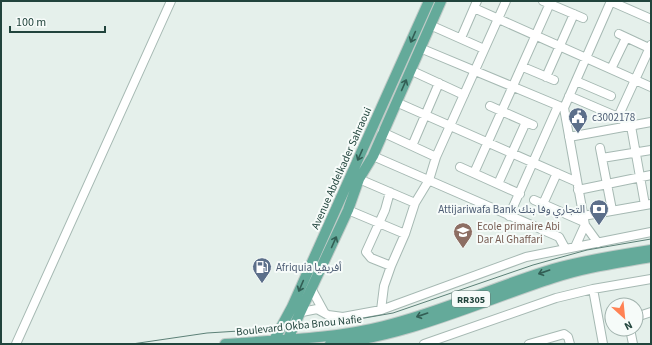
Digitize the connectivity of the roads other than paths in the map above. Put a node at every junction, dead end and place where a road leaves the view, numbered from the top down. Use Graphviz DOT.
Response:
graph roads {
  1 [pos="171,1"];
  2 [pos="429,1"];
  3 [pos="441,1"];
  4 [pos="506,1"];
  5 [pos="611,1"];
  6 [pos="548,2"];
  7 [pos="476,4"];
  8 [pos="574,14"];
  9 [pos="499,18"];
  10 [pos="583,18"];
  11 [pos="651,19"];
  12 [pos="430,25"];
  13 [pos="536,36"];
  14 [pos="461,38"];
  15 [pos="559,46"];
  16 [pos="650,47"];
  17 [pos="420,48"];
  18 [pos="484,49"];
  19 [pos="586,58"];
  20 [pos="523,67"];
  21 [pos="611,69"];
  22 [pos="410,70"];
  23 [pos="474,71"];
  24 [pos="635,80"];
  25 [pos="576,81"];
  26 [pos="439,83"];
  27 [pos="651,86"];
  28 [pos="513,87"];
  29 [pos="464,95"];
  30 [pos="569,96"];
  31 [pos="611,96"];
  32 [pos="396,102"];
  33 [pos="490,106"];
  34 [pos="561,107"];
  35 [pos="502,112"];
  36 [pos="425,115"];
  37 [pos="618,117"];
  38 [pos="651,122"];
  39 [pos="450,125"];
  40 [pos="631,126"];
  41 [pos="382,132"];
  42 [pos="569,137"];
  43 [pos="489,143"];
  44 [pos="412,146"];
  45 [pos="600,148"];
  46 [pos="651,150"];
  47 [pos="512,153"];
  48 [pos="636,153"];
  49 [pos="373,156"];
  50 [pos="436,157"];
  51 [pos="602,158"];
  52 [pos="534,163"];
  53 [pos="460,167"];
  54 [pos="474,173"];
  55 [pos="557,173"];
  56 [pos="651,175"];
  57 [pos="640,177"];
  58 [pos="359,179"];
  59 [pos="429,180"];
  60 [pos="498,184"];
  61 [pos="607,184"];
  62 [pos="578,186"];
  63 [pos="390,192"];
  64 [pos="520,194"];
  65 [pos="534,200"];
  66 [pos="415,203"];
  67 [pos="543,204"];
  68 [pos="648,204"];
  69 [pos="348,210"];
  70 [pos="612,210"];
  71 [pos="510,216"];
  72 [pos="584,221"];
  73 [pos="378,224"];
  74 [pos="651,232"];
  75 [pos="405,234"];
  76 [pos="598,243"];
  77 [pos="576,247"];
  78 [pos="565,248"];
  79 [pos="651,250"];
  80 [pos="651,257"];
  81 [pos="391,266"];
  82 [pos="651,279"];
  83 [pos="593,289"];
  84 [pos="312,290"];
  85 [pos="381,310"];
  86 [pos="302,312"];
  87 [pos="324,313"];
  88 [pos="452,334"];
  89 [pos="287,341"];
  90 [pos="273,342"];
  91 [pos="354,343"];
  92 [pos="16,344"];
  93 [pos="225,344"];
  94 [pos="330,344"];
  95 [pos="424,344"];
  96 [pos="453,344"];
  97 [pos="529,344"];
  98 [pos="570,344"];
  99 [pos="603,344"];
  1 -- 92 [label="street"];
  2 -- 90 [label="main road, Avenue Abdelkader Sahraoui, one-way"];
  3 -- 12 [label="main road, Avenue Abdelkader Sahraoui"];
  4 -- 9 [label="street"];
  5 -- 11 [label="street"];
  5 -- 19 [label="street"];
  6 -- 8 [label="street"];
  6 -- 13 [label="street"];
  7 -- 9 [label="street"];
  7 -- 14 [label="street"];
  8 -- 10 [label="street"];
  8 -- 15 [label="street"];
  9 -- 13 [label="street"];
  9 -- 18 [label="street"];
  12 -- 14 [label="street"];
  12 -- 17 [label="main road, Avenue Abdelkader Sahraoui"];
  13 -- 15 [label="street"];
  13 -- 20 [label="street"];
  14 -- 18 [label="street"];
  15 -- 19 [label="street"];
  15 -- 20 [label="street"];
  16 -- 21 [label="street"];
  16 -- 24 [label="street"];
  17 -- 22 [label="main road, Avenue Abdelkader Sahraoui"];
  17 -- 23 [label="street"];
  18 -- 23 [label="street"];
  19 -- 21 [label="street"];
  19 -- 25 [label="street"];
  20 -- 28 [label="street"];
  21 -- 24 [label="street"];
  22 -- 26 [label="street"];
  32 -- 22 [label="main road, Avenue Abdelkader Sahraoui, one-way"];
  23 -- 28 [label="street"];
  23 -- 29 [label="street"];
  24 -- 27 [label="street"];
  24 -- 37 [label="street"];
  25 -- 30 [label="street"];
  25 -- 31 [label="street"];
  26 -- 29 [label="street"];
  26 -- 36 [label="street"];
  28 -- 34 [label="street"];
  28 -- 35 [label="street"];
  29 -- 39 [label="street"];
  30 -- 34 [label="street"];
  30 -- 37 [label="street"];
  32 -- 36 [label="street"];
  32 -- 41 [label="main road, Avenue Abdelkader Sahraoui"];
  33 -- 35 [label="street"];
  34 -- 42 [label="street"];
  34 -- 52 [label="street"];
  35 -- 43 [label="street"];
  35 -- 47 [label="street"];
  36 -- 39 [label="street"];
  36 -- 44 [label="street"];
  37 -- 40 [label="street"];
  38 -- 40 [label="street"];
  39 -- 43 [label="street"];
  39 -- 50 [label="street"];
  40 -- 42 [label="street"];
  40 -- 48 [label="street"];
  41 -- 44 [label="street"];
  41 -- 49 [label="main road, Avenue Abdelkader Sahraoui"];
  42 -- 62 [label="street"];
  43 -- 47 [label="street"];
  43 -- 54 [label="street"];
  44 -- 50 [label="street"];
  45 -- 51 [label="street"];
  46 -- 48 [label="street"];
  47 -- 52 [label="street"];
  47 -- 60 [label="street"];
  48 -- 51 [label="street"];
  48 -- 57 [label="street"];
  49 -- 58 [label="main road, Avenue Abdelkader Sahraoui"];
  49 -- 59 [label="street"];
  50 -- 59 [label="street"];
  51 -- 61 [label="street"];
  52 -- 55 [label="street"];
  52 -- 64 [label="street"];
  53 -- 54 [label="street"];
  54 -- 60 [label="street"];
  55 -- 62 [label="street"];
  55 -- 67 [label="street"];
  56 -- 57 [label="street"];
  57 -- 61 [label="street"];
  57 -- 68 [label="street"];
  58 -- 63 [label="street"];
  58 -- 69 [label="main road, Avenue Abdelkader Sahraoui"];
  59 -- 66 [label="street"];
  59 -- 71 [label="street"];
  60 -- 64 [label="street"];
  61 -- 62 [label="street"];
  61 -- 70 [label="street"];
  62 -- 72 [label="street"];
  63 -- 66 [label="street"];
  63 -- 73 [label="street"];
  64 -- 71 [label="street"];
  65 -- 67 [label="street"];
  66 -- 75 [label="street"];
  67 -- 72 [label="street"];
  68 -- 70 [label="street"];
  69 -- 73 [label="street"];
  84 -- 69 [label="main road, Avenue Abdelkader Sahraoui, one-way"];
  70 -- 72 [label="street"];
  71 -- 78 [label="street"];
  72 -- 76 [label="street"];
  72 -- 77 [label="street"];
  73 -- 75 [label="street"];
  73 -- 81 [label="street"];
  74 -- 76 [label="street"];
  75 -- 81 [label="street"];
  76 -- 77 [label="street"];
  77 -- 78 [label="street"];
  78 -- 85 [label="street"];
  79 -- 89 [label="main road, Boulevard Okba Bnou Nafie / RR305, one-way"];
  80 -- 91 [label="main road, Boulevard Okba Bnou Nafie / RR305"];
  81 -- 85 [label="street"];
  82 -- 83 [label="street"];
  83 -- 88 [label="street"];
  83 -- 99 [label="street"];
  84 -- 86 [label="main road, Avenue Abdelkader Sahraoui"];
  84 -- 87 [label="street"];
  85 -- 87 [label="street"];
  86 -- 87 [label="street"];
  86 -- 89 [label="main road, Avenue Abdelkader Sahraoui"];
  88 -- 95 [label="street"];
  88 -- 96 [label="street"];
  89 -- 90 [label="main road, Boulevard Okba Bnou Nafie / RR305"];
  90 -- 93 [label="main road, Boulevard Okba Bnou Nafie / RR305"];
  91 -- 94 [label="main road, Boulevard Okba Bnou Nafie / RR305"];
  97 -- 98 [label="street"];
}
